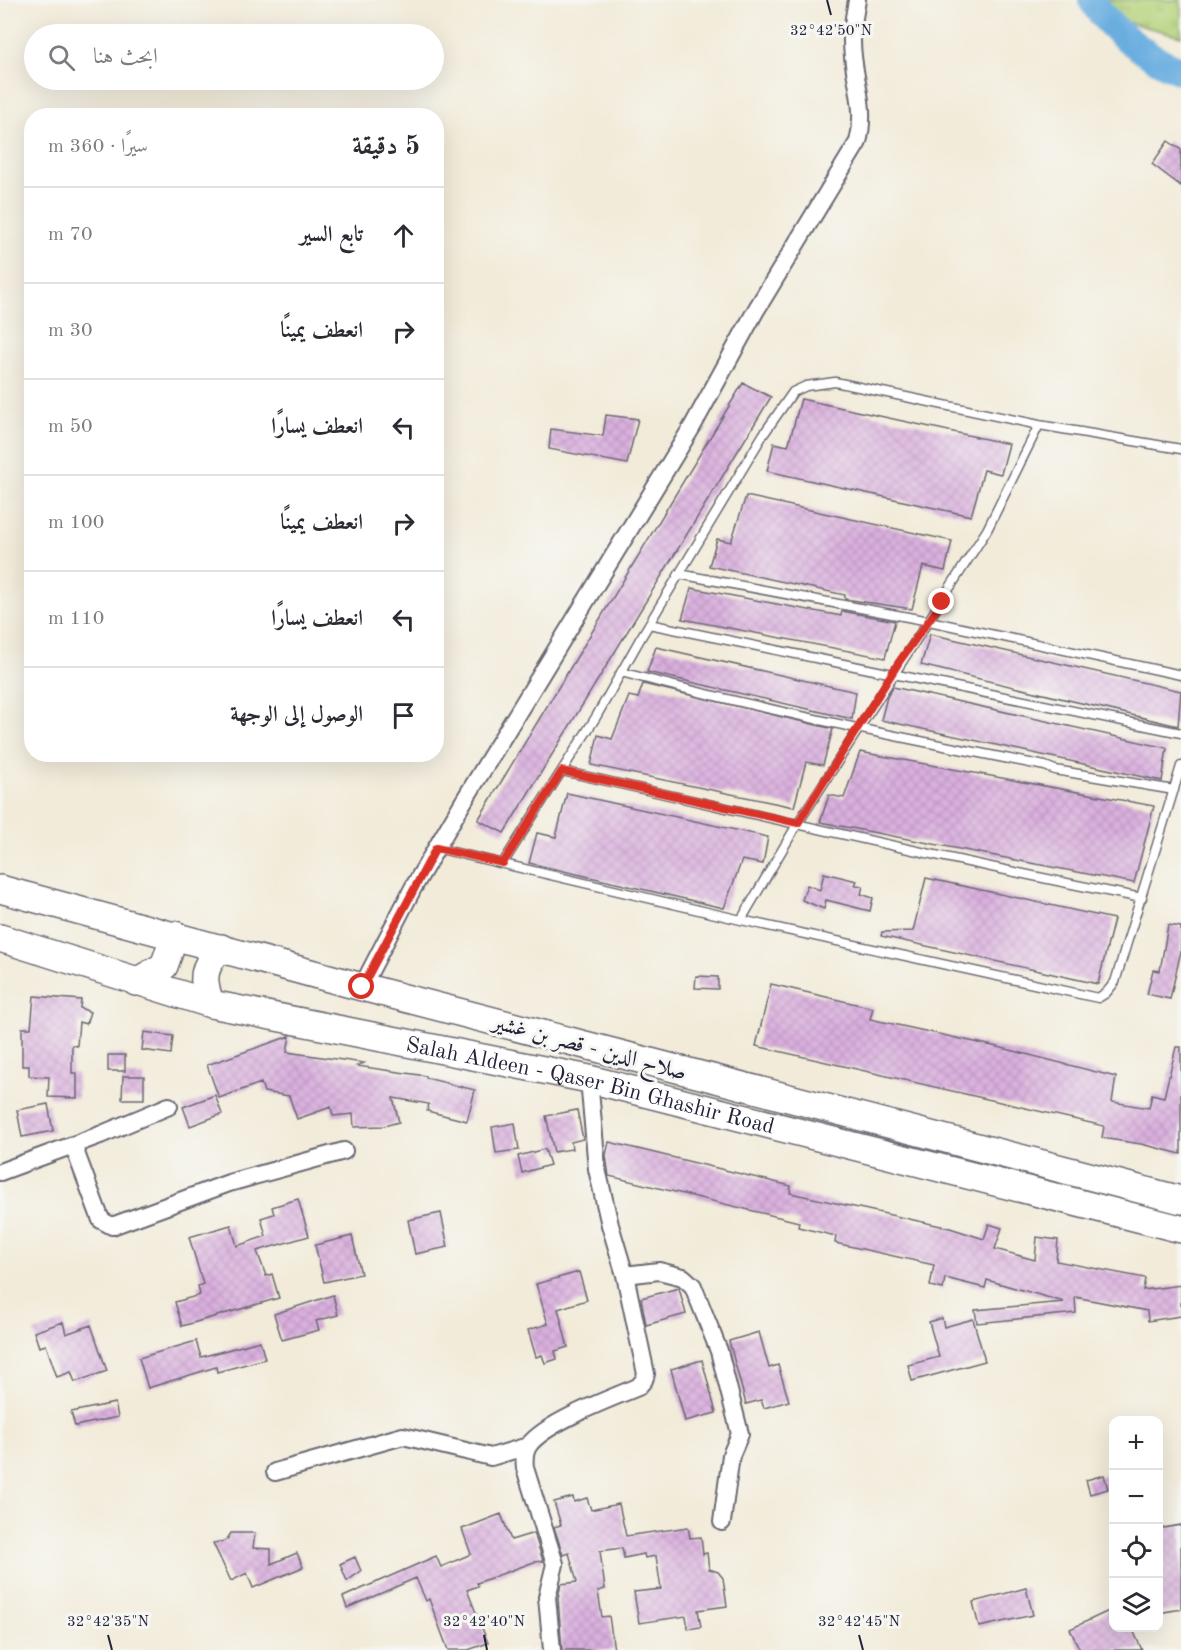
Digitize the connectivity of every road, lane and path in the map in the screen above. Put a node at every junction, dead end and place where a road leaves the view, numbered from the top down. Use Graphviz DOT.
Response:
graph roads {
  1 [pos="857,0"];
  2 [pos="1039,425"];
  3 [pos="1181,449"];
  4 [pos="679,574"];
  5 [pos="929,621"];
  6 [pos="649,624"];
  7 [pos="621,672"];
  8 [pos="892,674"];
  9 [pos="1181,675"];
  10 [pos="858,729"];
  11 [pos="1181,733"];
  12 [pos="1181,766"];
  13 [pos="562,771"];
  14 [pos="1174,790"];
  15 [pos="798,823"];
  16 [pos="436,848"];
  17 [pos="503,863"];
  18 [pos="0,888"];
  19 [pos="1142,898"];
  20 [pos="741,920"];
  21 [pos="175,935"];
  22 [pos="0,938"];
  23 [pos="221,948"];
  24 [pos="136,982"];
  25 [pos="362,987"];
  26 [pos="211,1004"];
  27 [pos="589,1079"];
  28 [pos="169,1106"];
  29 [pos="73,1145"];
  30 [pos="344,1151"];
  31 [pos="0,1172"];
  32 [pos="1181,1200"];
  33 [pos="1181,1229"];
  34 [pos="625,1275"];
  35 [pos="528,1446"];
  36 [pos="275,1472"];
  37 [pos="722,1522"];
  38 [pos="552,1650"];
  1 -- 16 [label="street"];
  2 -- 3 [label="lane"];
  2 -- 4 [label="lane"];
  2 -- 5 [label="lane"];
  4 -- 5 [label="lane"];
  4 -- 6 [label="lane"];
  5 -- 8 [label="lane"];
  5 -- 9 [label="lane"];
  6 -- 7 [label="lane"];
  6 -- 8 [label="lane"];
  7 -- 10 [label="lane"];
  7 -- 13 [label="lane"];
  8 -- 10 [label="lane"];
  8 -- 11 [label="lane"];
  10 -- 14 [label="lane"];
  10 -- 15 [label="lane"];
  12 -- 14 [label="lane"];
  13 -- 15 [label="lane"];
  13 -- 17 [label="lane"];
  14 -- 19 [label="lane"];
  15 -- 19 [label="lane"];
  15 -- 20 [label="lane"];
  16 -- 17 [label="lane"];
  16 -- 25 [label="street"];
  17 -- 20 [label="lane"];
  18 -- 21 [label="highway, صلاح الدين - قصر بن غشير"];
  19 -- 20 [label="lane"];
  21 -- 23 [label="highway, صلاح الدين - قصر بن غشير"];
  21 -- 24 [label="highway"];
  22 -- 24 [label="highway, Salah Aldeen - Qaser Bin Ghashir Road"];
  23 -- 25 [label="highway, صلاح الدين - قصر بن غشير"];
  23 -- 26 [label="highway"];
  24 -- 26 [label="highway, Salah Aldeen - Qaser Bin Ghashir Road"];
  25 -- 32 [label="highway, صلاح الدين - قصر بن غشير"];
  26 -- 27 [label="highway, Salah Aldeen - Qaser Bin Ghashir Road"];
  27 -- 33 [label="highway, Salah Aldeen - Qaser Bin Ghashir Road"];
  27 -- 34 [label="street"];
  28 -- 29 [label="street"];
  29 -- 30 [label="street"];
  29 -- 31 [label="street"];
  34 -- 35 [label="street"];
  34 -- 37 [label="street"];
  35 -- 36 [label="street"];
  35 -- 38 [label="street"];
}
